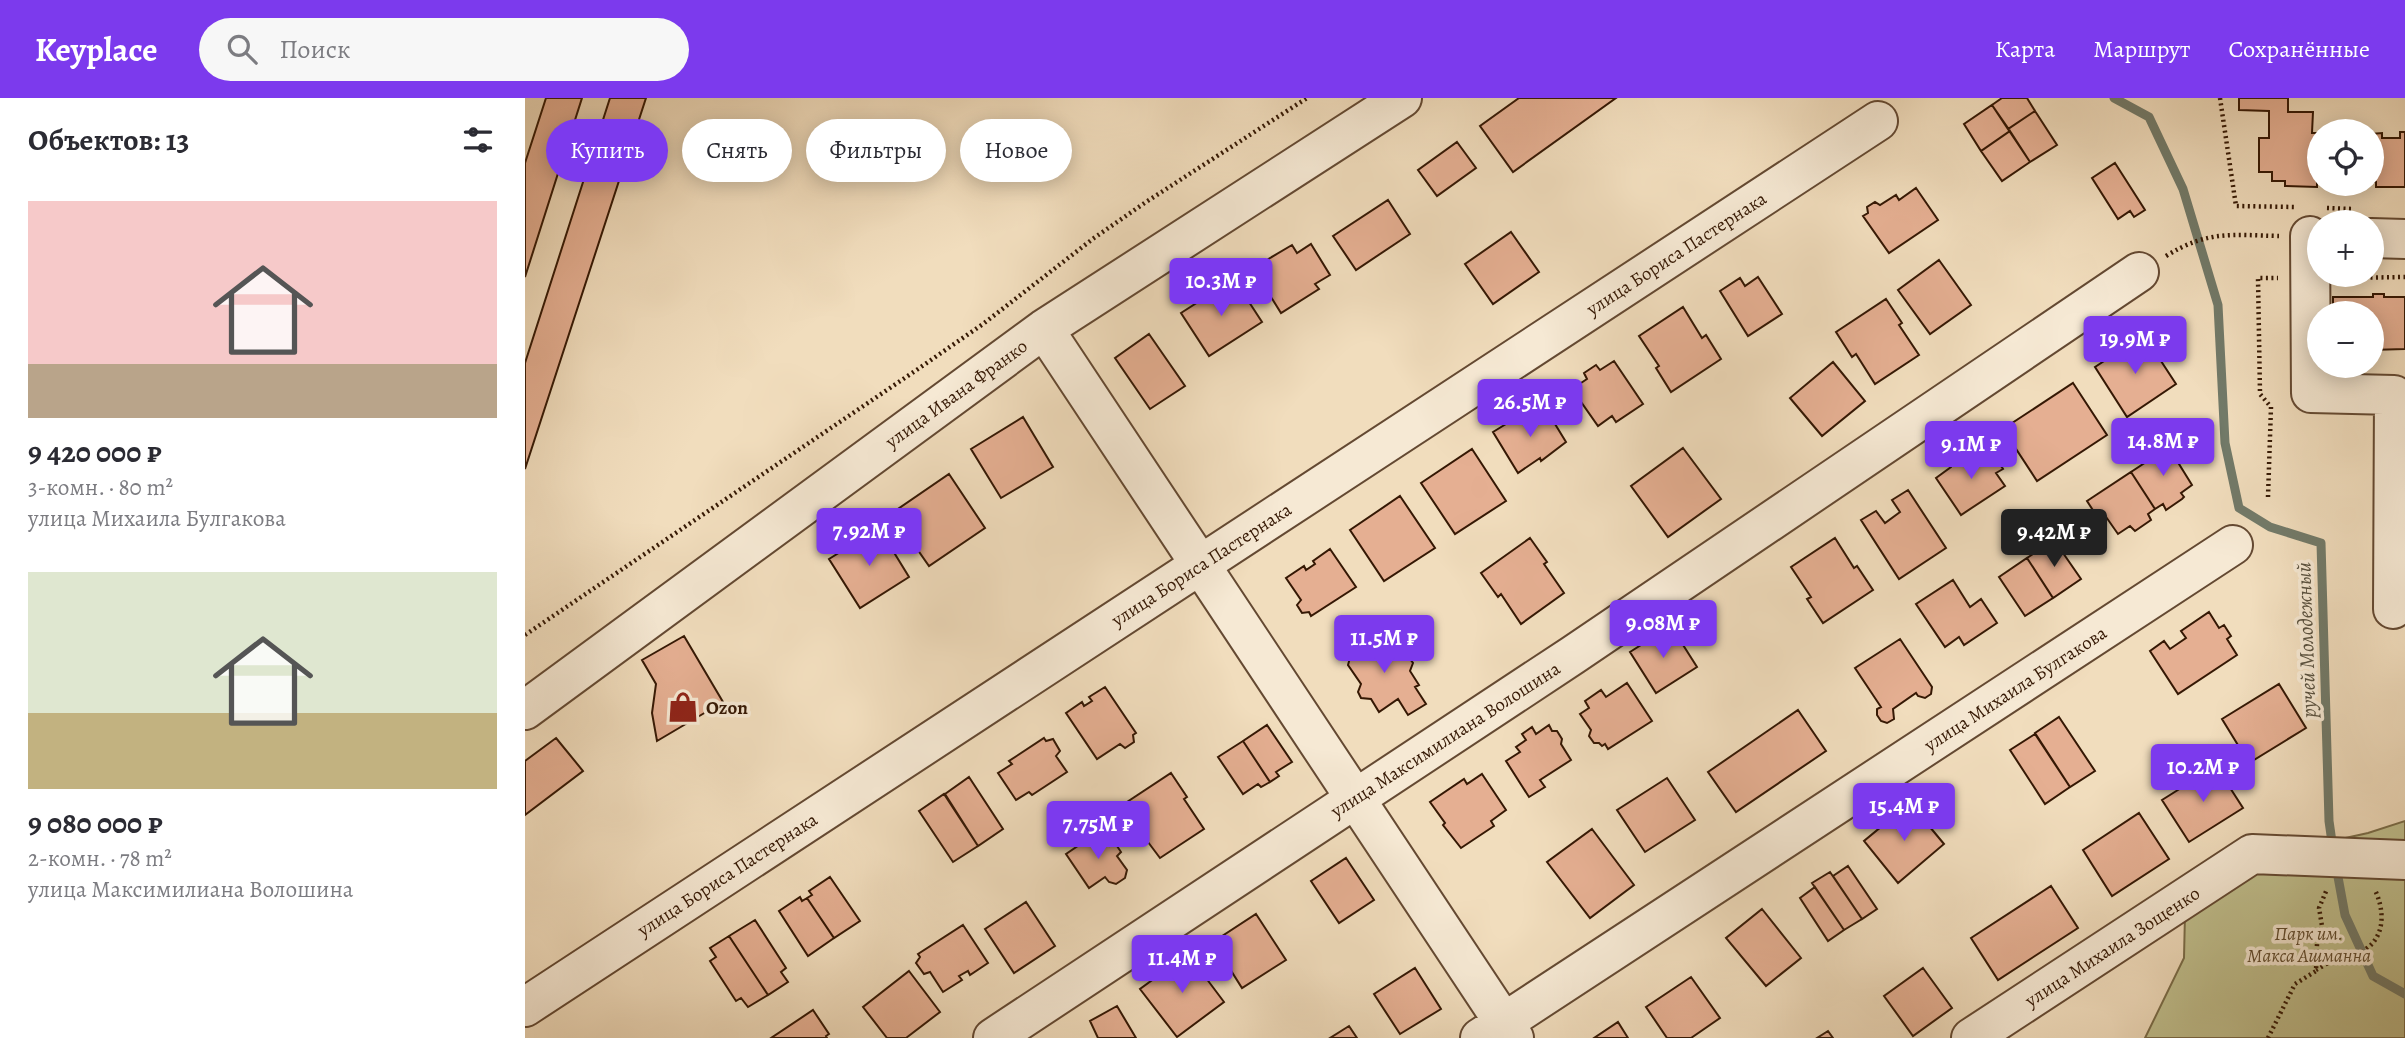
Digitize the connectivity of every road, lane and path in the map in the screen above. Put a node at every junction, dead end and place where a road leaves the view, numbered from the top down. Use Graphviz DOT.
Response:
graph roads {
  1 [pos="1307,98"];
  2 [pos="1402,98"];
  3 [pos="2220,98"];
  4 [pos="1878,121"];
  5 [pos="2307,225"];
  6 [pos="2307,225"];
  7 [pos="2384,230"];
  8 [pos="2405,239"];
  9 [pos="2183,245"];
  10 [pos="2139,272"];
  11 [pos="2309,287"];
  12 [pos="1044,329"];
  13 [pos="2233,545"];
  14 [pos="1200,565"];
  15 [pos="2393,609"];
  16 [pos="525,635"];
  17 [pos="525,710"];
  18 [pos="1355,799"];
  19 [pos="2364,859"];
  20 [pos="2316,971"];
  21 [pos="525,1007"];
  22 [pos="1499,1033"];
  23 [pos="993,1038"];
  24 [pos="1971,1038"];
  25 [pos="2268,1038"];
  1 -- 16 [label="path"];
  2 -- 12 [label="street, улица Ивана Франко"];
  3 -- 5 [label="path"];
  4 -- 14 [label="street, улица Бориса Пастернака"];
  6 -- 9 [label="path"];
  7 -- 8 [label="street"];
  10 -- 18 [label="street, улица Максимилиана Волошина"];
  11 -- 15 [label="street"];
  12 -- 14 [label="street"];
  12 -- 17 [label="street, улица Ивана Франко"];
  13 -- 22 [label="street, улица Михаила Булгакова"];
  14 -- 18 [label="street"];
  14 -- 21 [label="street, улица Бориса Пастернака"];
  18 -- 22 [label="street"];
  18 -- 23 [label="street, улица Максимилиана Волошина"];
  19 -- 20 [label="path"];
  19 -- 20 [label="path"];
  19 -- 24 [label="street, улица Михаила Зощенко"];
  20 -- 25 [label="path"];
}
